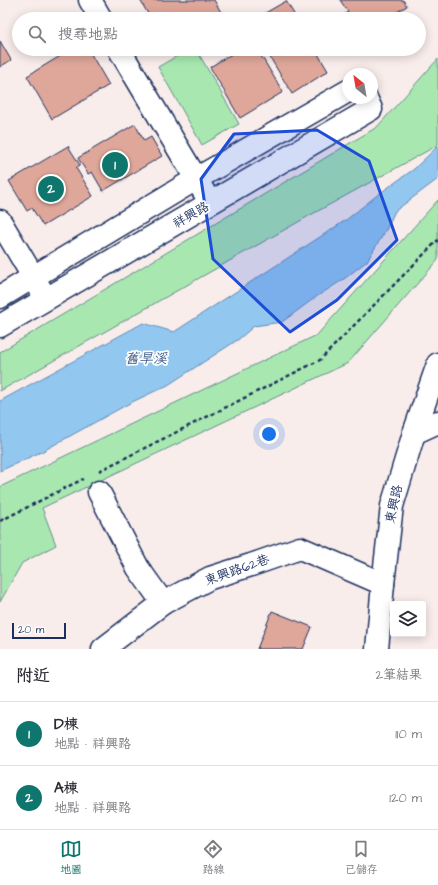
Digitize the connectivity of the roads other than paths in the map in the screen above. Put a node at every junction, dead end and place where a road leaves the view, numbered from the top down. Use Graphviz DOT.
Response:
graph roads {
  1 [pos="90,0"];
  2 [pos="97,12"];
  3 [pos="123,56"];
  4 [pos="342,95"];
  5 [pos="369,104"];
  6 [pos="196,180"];
  7 [pos="210,204"];
  8 [pos="0,221"];
  9 [pos="34,277"];
  10 [pos="0,297"];
  11 [pos="47,299"];
  12 [pos="0,326"];
  13 [pos="438,364"];
  14 [pos="438,422"];
  15 [pos="414,432"];
  16 [pos="92,482"];
  17 [pos="383,584"];
  18 [pos="163,603"];
  19 [pos="103,649"];
  20 [pos="377,649"];
  1 -- 2 [label="street"];
  3 -- 6 [label="street"];
  4 -- 6 [label="street"];
  5 -- 7 [label="street, 祥興路"];
  6 -- 7 [label="street"];
  6 -- 9 [label="street"];
  7 -- 11 [label="street, 祥興路"];
  8 -- 9 [label="street"];
  9 -- 10 [label="street"];
  9 -- 11 [label="street"];
  11 -- 12 [label="street, 祥興路"];
  13 -- 15 [label="street, 東興路"];
  14 -- 15 [label="street"];
  15 -- 17 [label="street, 東興路"];
  16 -- 18 [label="street"];
  17 -- 18 [label="street, 東興路62巷"];
  17 -- 20 [label="street, 東興路"];
  18 -- 19 [label="street, 東興路62巷"];
}
